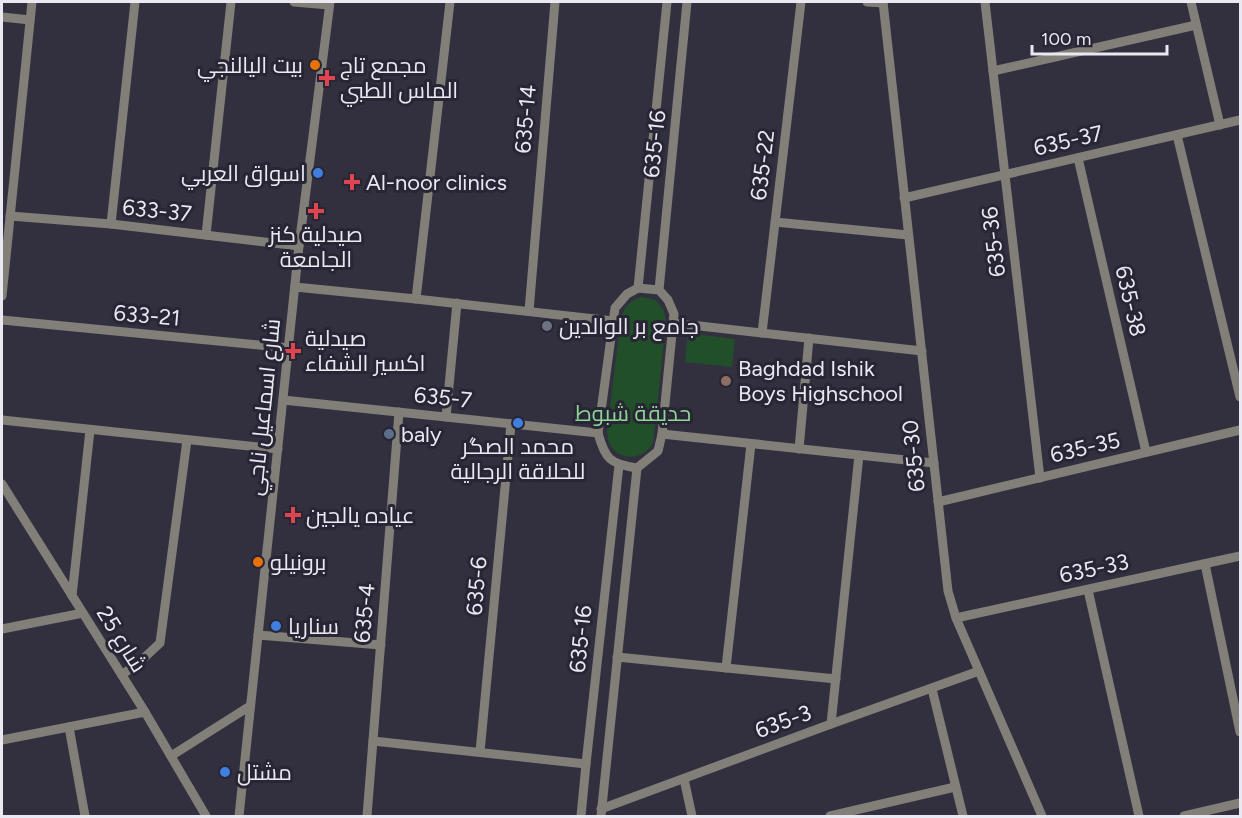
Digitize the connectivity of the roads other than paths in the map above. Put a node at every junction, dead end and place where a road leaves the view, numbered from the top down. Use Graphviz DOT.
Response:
graph roads {
  1 [pos="32,2"];
  2 [pos="135,2"];
  3 [pos="231,2"];
  4 [pos="294,2"];
  5 [pos="450,2"];
  6 [pos="555,2"];
  7 [pos="667,2"];
  8 [pos="687,2"];
  9 [pos="801,2"];
  10 [pos="867,2"];
  11 [pos="883,2"];
  12 [pos="985,2"];
  13 [pos="1191,2"];
  14 [pos="329,3"];
  15 [pos="2,17"];
  16 [pos="30,20"];
  17 [pos="1196,25"];
  18 [pos="993,71"];
  19 [pos="1240,120"];
  20 [pos="1220,125"];
  21 [pos="1176,135"];
  22 [pos="1078,158"];
  23 [pos="1005,175"];
  24 [pos="904,198"];
  25 [pos="10,216"];
  26 [pos="775,222"];
  27 [pos="111,225"];
  28 [pos="206,235"];
  29 [pos="908,235"];
  30 [pos="299,246"];
  31 [pos="295,287"];
  32 [pos="638,288"];
  33 [pos="659,290"];
  34 [pos="2,296"];
  35 [pos="416,299"];
  36 [pos="457,303"];
  37 [pos="529,311"];
  38 [pos="2,320"];
  39 [pos="614,321"];
  40 [pos="673,323"];
  41 [pos="762,333"];
  42 [pos="809,338"];
  43 [pos="289,348"];
  44 [pos="922,351"];
  45 [pos="1240,397"];
  46 [pos="283,400"];
  47 [pos="399,412"];
  48 [pos="446,417"];
  49 [pos="2,420"];
  50 [pos="511,424"];
  51 [pos="90,430"];
  52 [pos="1240,430"];
  53 [pos="598,433"];
  54 [pos="662,434"];
  55 [pos="187,440"];
  56 [pos="751,444"];
  57 [pos="799,448"];
  58 [pos="278,449"];
  59 [pos="1146,452"];
  60 [pos="860,455"];
  61 [pos="934,463"];
  62 [pos="619,465"];
  63 [pos="637,468"];
  64 [pos="1040,478"];
  65 [pos="2,484"];
  66 [pos="938,502"];
  67 [pos="1240,556"];
  68 [pos="1205,564"];
  69 [pos="1088,590"];
  70 [pos="72,596"];
  71 [pos="83,613"];
  72 [pos="956,618"];
  73 [pos="2,629"];
  74 [pos="258,635"];
  75 [pos="381,645"];
  76 [pos="617,657"];
  77 [pos="726,668"];
  78 [pos="979,671"];
  79 [pos="122,675"];
  80 [pos="836,679"];
  81 [pos="932,689"];
  82 [pos="249,706"];
  83 [pos="145,712"];
  84 [pos="831,724"];
  85 [pos="69,727"];
  86 [pos="1240,732"];
  87 [pos="2,740"];
  88 [pos="373,741"];
  89 [pos="480,752"];
  90 [pos="171,756"];
  91 [pos="586,764"];
  92 [pos="684,779"];
  93 [pos="955,787"];
  94 [pos="1240,802"];
  95 [pos="601,813"];
  96 [pos="85,816"];
  97 [pos="206,816"];
  98 [pos="239,816"];
  99 [pos="367,816"];
  100 [pos="580,816"];
  101 [pos="692,816"];
  102 [pos="830,816"];
  103 [pos="963,816"];
  104 [pos="1042,816"];
  105 [pos="1139,816"];
  106 [pos="1184,816"];
  1 -- 16 [label="street"];
  2 -- 27 [label="street"];
  3 -- 28 [label="street"];
  4 -- 14 [label="street"];
  5 -- 35 [label="street"];
  6 -- 37 [label="street, 635-14"];
  7 -- 32 [label="street, 635-16"];
  8 -- 33 [label="street, 635-16"];
  9 -- 26 [label="street, 635-22"];
  10 -- 11 [label="street"];
  11 -- 24 [label="street, 635-30"];
  12 -- 18 [label="street, 635-36"];
  13 -- 17 [label="street"];
  14 -- 30 [label="street, شارع اسماعيل ناجي"];
  15 -- 16 [label="street"];
  16 -- 25 [label="street"];
  17 -- 18 [label="street"];
  17 -- 20 [label="street"];
  18 -- 23 [label="street, 635-36"];
  19 -- 20 [label="street, 635-37"];
  20 -- 21 [label="street, 635-37"];
  21 -- 22 [label="street, 635-37"];
  21 -- 45 [label="street"];
  22 -- 23 [label="street, 635-37"];
  22 -- 59 [label="street, 635-38"];
  23 -- 24 [label="street, 635-37"];
  23 -- 64 [label="street, 635-36"];
  24 -- 29 [label="street, 635-30"];
  25 -- 27 [label="street, 633-37"];
  25 -- 34 [label="street"];
  26 -- 29 [label="street"];
  26 -- 41 [label="street, 635-22"];
  27 -- 28 [label="street, 633-37"];
  28 -- 30 [label="street, 633-37"];
  29 -- 44 [label="street, 635-30"];
  30 -- 31 [label="street, شارع اسماعيل ناجي"];
  31 -- 35 [label="street"];
  31 -- 43 [label="street, شارع اسماعيل ناجي"];
  32 -- 33 [label="street"];
  32 -- 39 [label="street"];
  33 -- 40 [label="street"];
  35 -- 36 [label="street"];
  36 -- 37 [label="street"];
  36 -- 48 [label="street"];
  37 -- 39 [label="street"];
  38 -- 43 [label="street, 633-21"];
  39 -- 53 [label="street"];
  40 -- 41 [label="street"];
  40 -- 54 [label="street"];
  41 -- 42 [label="street"];
  42 -- 44 [label="street"];
  42 -- 57 [label="street"];
  43 -- 46 [label="street, شارع اسماعيل ناجي"];
  44 -- 61 [label="street, 635-30"];
  46 -- 47 [label="street, 635-7"];
  46 -- 58 [label="street, شارع اسماعيل ناجي"];
  47 -- 48 [label="street, 635-7"];
  47 -- 75 [label="street, 635-4"];
  48 -- 50 [label="street, 635-7"];
  49 -- 51 [label="street"];
  50 -- 53 [label="street, 635-7"];
  50 -- 89 [label="street, 635-6"];
  51 -- 55 [label="street"];
  51 -- 70 [label="street"];
  52 -- 59 [label="street, 635-35"];
  53 -- 62 [label="street"];
  54 -- 56 [label="street"];
  54 -- 63 [label="street"];
  55 -- 58 [label="street"];
  55 -- 79 [label="street"];
  56 -- 57 [label="street"];
  56 -- 77 [label="street"];
  57 -- 60 [label="street"];
  58 -- 74 [label="street, شارع اسماعيل ناجي"];
  59 -- 64 [label="street, 635-35"];
  60 -- 61 [label="street"];
  60 -- 80 [label="street"];
  61 -- 66 [label="street, 635-30"];
  62 -- 63 [label="street"];
  62 -- 91 [label="street, 635-16"];
  63 -- 76 [label="street, 635-16"];
  64 -- 66 [label="street, 635-35"];
  65 -- 70 [label="street, شارع 25"];
  66 -- 72 [label="street, 635-30"];
  67 -- 68 [label="street, 635-33"];
  68 -- 69 [label="street, 635-33"];
  68 -- 86 [label="street"];
  69 -- 72 [label="street, 635-33"];
  69 -- 105 [label="street"];
  70 -- 71 [label="street, شارع 25"];
  71 -- 73 [label="street"];
  71 -- 79 [label="street, شارع 25"];
  72 -- 78 [label="street, 635-30"];
  74 -- 75 [label="street"];
  74 -- 82 [label="street, شارع اسماعيل ناجي"];
  75 -- 88 [label="street, 635-4"];
  76 -- 77 [label="street"];
  76 -- 95 [label="street, 635-16"];
  77 -- 80 [label="street"];
  78 -- 81 [label="street, 635-3"];
  78 -- 104 [label="street, 635-30"];
  79 -- 83 [label="street, شارع 25"];
  80 -- 84 [label="street"];
  81 -- 84 [label="street, 635-3"];
  81 -- 93 [label="street"];
  82 -- 90 [label="street"];
  82 -- 98 [label="street, شارع اسماعيل ناجي"];
  83 -- 85 [label="street"];
  83 -- 90 [label="street, شارع 25"];
  84 -- 92 [label="street, 635-3"];
  85 -- 87 [label="street"];
  85 -- 96 [label="street"];
  88 -- 89 [label="street"];
  88 -- 99 [label="street, 635-4"];
  89 -- 91 [label="street"];
  90 -- 97 [label="street, شارع 25"];
  91 -- 100 [label="street, 635-16"];
  92 -- 95 [label="street, 635-3"];
  92 -- 101 [label="street"];
  93 -- 102 [label="street"];
  93 -- 103 [label="street"];
  94 -- 106 [label="street"];
}
